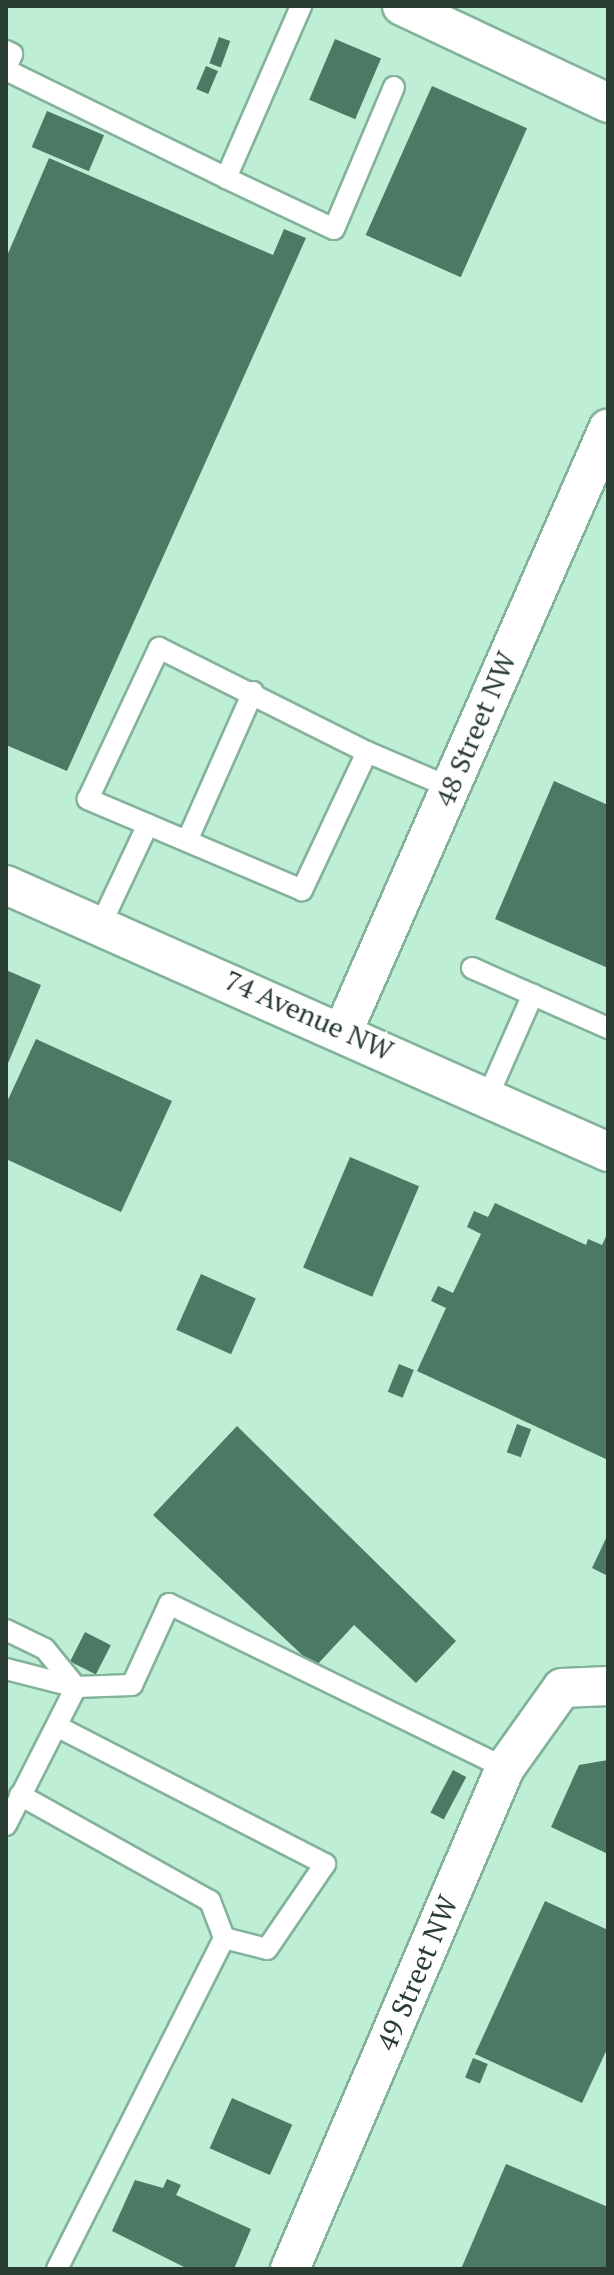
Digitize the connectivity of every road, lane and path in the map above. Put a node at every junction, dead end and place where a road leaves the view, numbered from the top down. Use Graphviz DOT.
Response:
graph roads {
  1 [pos="301,6"];
  2 [pos="402,6"];
  3 [pos="6,51"];
  4 [pos="6,69"];
  5 [pos="394,87"];
  6 [pos="608,103"];
  7 [pos="226,178"];
  8 [pos="608,429"];
  9 [pos="253,692"];
  10 [pos="367,752"];
  11 [pos="449,787"];
  12 [pos="148,824"];
  13 [pos="187,841"];
  14 [pos="6,885"];
  15 [pos="101,924"];
  16 [pos="472,968"];
  17 [pos="533,994"];
  18 [pos="608,1028"];
  19 [pos="344,1029"];
  20 [pos="488,1096"];
  21 [pos="608,1152"];
  22 [pos="6,1630"];
  23 [pos="6,1669"];
  24 [pos="608,1686"];
  25 [pos="76,1687"];
  26 [pos="57,1726"];
  27 [pos="505,1768"];
  28 [pos="20,1795"];
  29 [pos="6,1825"];
  30 [pos="224,1938"];
  31 [pos="57,2269"];
  32 [pos="290,2269"];
  1 -- 7 [label="lane"];
  2 -- 6 [label="street"];
  3 -- 4 [label="lane"];
  4 -- 7 [label="lane"];
  5 -- 7 [label="lane"];
  8 -- 11 [label="street, 48 Street NW"];
  9 -- 10 [label="lane"];
  9 -- 12 [label="lane"];
  9 -- 13 [label="lane"];
  10 -- 11 [label="lane"];
  10 -- 13 [label="lane"];
  11 -- 19 [label="street, 48 Street NW"];
  12 -- 13 [label="lane"];
  12 -- 15 [label="lane"];
  14 -- 15 [label="street, 74 Avenue NW"];
  15 -- 19 [label="street, 74 Avenue NW"];
  16 -- 17 [label="lane"];
  17 -- 18 [label="lane"];
  17 -- 20 [label="lane"];
  19 -- 20 [label="street, 74 Avenue NW"];
  20 -- 21 [label="street, 74 Avenue NW"];
  22 -- 25 [label="lane"];
  23 -- 25 [label="lane"];
  24 -- 27 [label="street, 49 Street NW"];
  25 -- 26 [label="lane"];
  25 -- 27 [label="lane"];
  26 -- 28 [label="lane"];
  26 -- 30 [label="lane"];
  27 -- 32 [label="street, 49 Street NW"];
  28 -- 29 [label="lane"];
  28 -- 30 [label="lane"];
  30 -- 31 [label="lane"];
}
